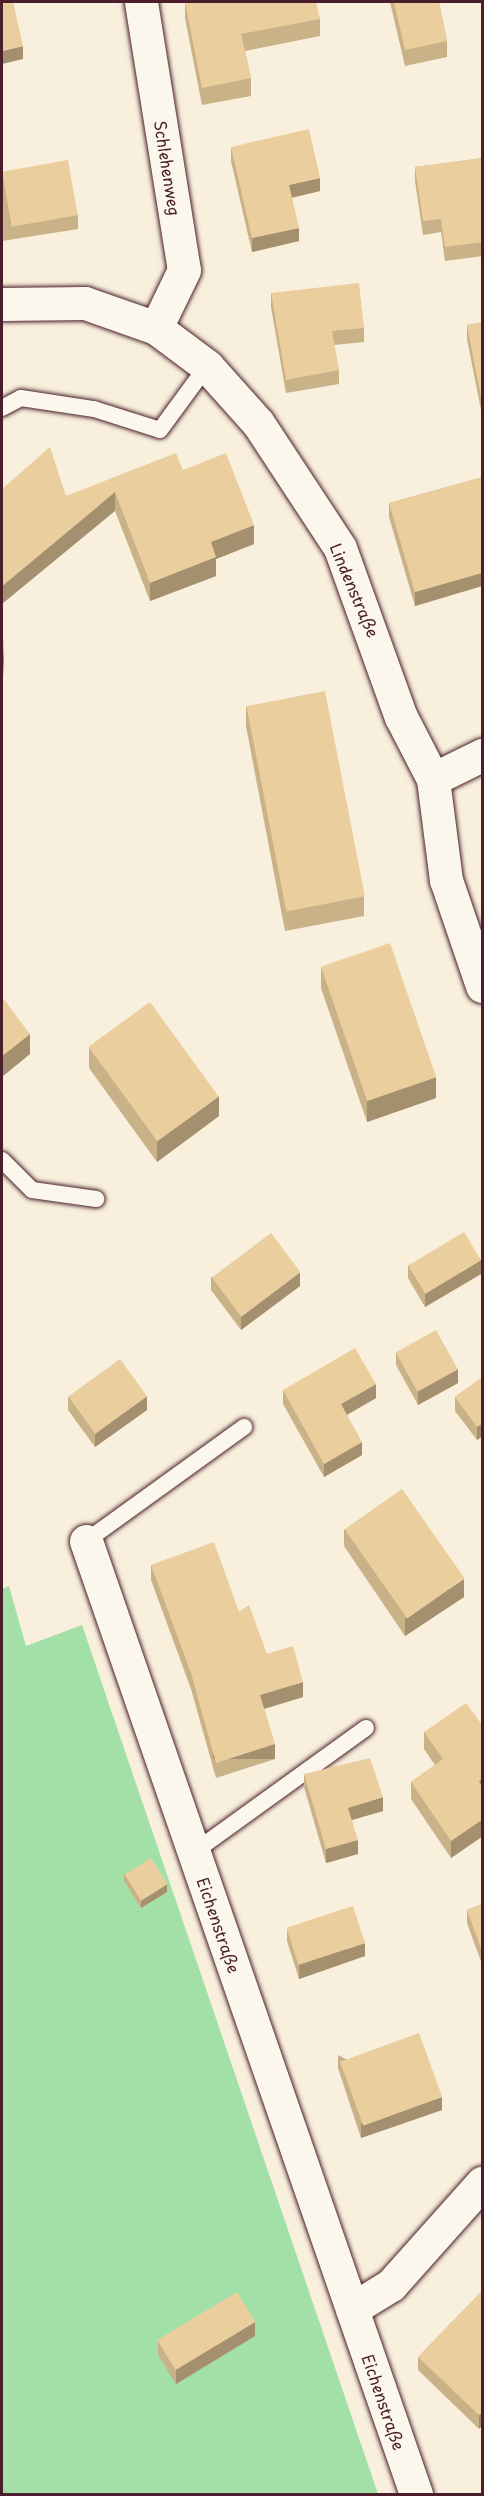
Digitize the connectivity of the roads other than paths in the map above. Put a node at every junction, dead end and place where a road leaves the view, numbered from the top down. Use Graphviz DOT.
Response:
graph roads {
  1 [pos="141,2"];
  2 [pos="2,304"];
  3 [pos="156,328"];
  4 [pos="207,366"];
  5 [pos="2,408"];
  6 [pos="483,755"];
  7 [pos="434,779"];
  8 [pos="483,986"];
  9 [pos="2,1160"];
  10 [pos="96,1199"];
  11 [pos="244,1427"];
  12 [pos="86,1541"];
  13 [pos="366,1728"];
  14 [pos="194,1852"];
  15 [pos="483,2183"];
  16 [pos="352,2309"];
  17 [pos="416,2494"];
  1 -- 3 [label="street, Schlehenweg"];
  2 -- 3 [label="street, Lindenstraße"];
  3 -- 4 [label="street, Lindenstraße"];
  4 -- 5 [label="lane"];
  4 -- 7 [label="street, Lindenstraße"];
  6 -- 7 [label="street"];
  7 -- 8 [label="street, Lindenstraße"];
  9 -- 10 [label="lane"];
  11 -- 12 [label="lane"];
  12 -- 14 [label="street, Eichenstraße"];
  13 -- 14 [label="lane"];
  14 -- 16 [label="street, Eichenstraße"];
  15 -- 16 [label="street"];
  16 -- 17 [label="street, Eichenstraße"];
}
